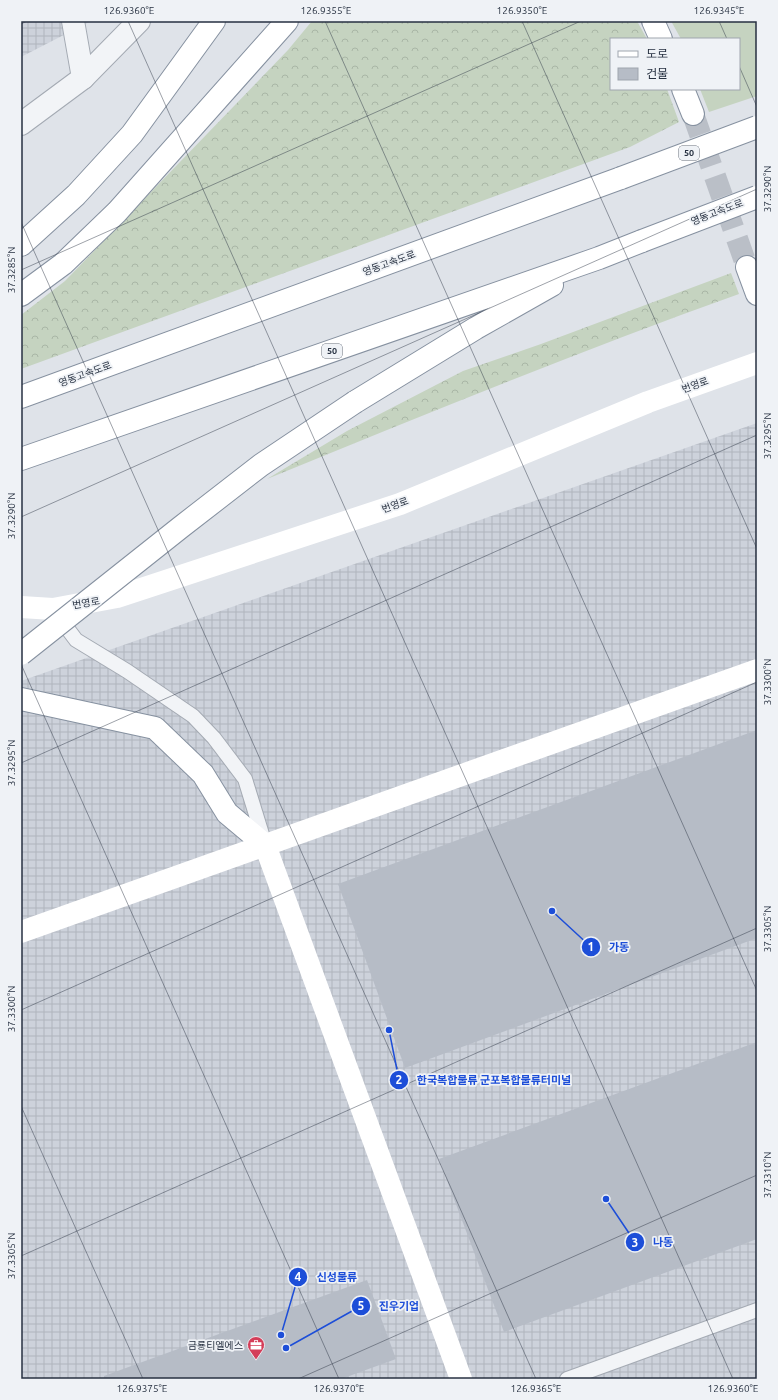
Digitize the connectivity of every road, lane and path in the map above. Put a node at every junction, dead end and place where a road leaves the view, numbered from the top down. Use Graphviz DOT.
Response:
graph roads {
  1 [pos="72,21"];
  2 [pos="139,21"];
  3 [pos="214,21"];
  4 [pos="287,21"];
  5 [pos="652,21"];
  6 [pos="661,38"];
  7 [pos="83,78"];
  8 [pos="683,90"];
  9 [pos="693,114"];
  10 [pos="21,124"];
  11 [pos="757,127"];
  12 [pos="757,197"];
  13 [pos="21,245"];
  14 [pos="599,258"];
  15 [pos="747,267"];
  16 [pos="757,294"];
  17 [pos="21,295"];
  18 [pos="757,363"];
  19 [pos="21,397"];
  20 [pos="21,459"];
  21 [pos="21,607"];
  22 [pos="53,609"];
  23 [pos="21,654"];
  24 [pos="757,670"];
  25 [pos="21,699"];
  26 [pos="265,845"];
  27 [pos="21,932"];
  28 [pos="757,1310"];
  29 [pos="461,1379"];
  30 [pos="567,1379"];
  1 -- 7 [label="street"];
  2 -- 7 [label="street"];
  3 -- 13 [label="main road"];
  4 -- 17 [label="main road"];
  5 -- 6 [label="main road"];
  7 -- 10 [label="street"];
  8 -- 9 [label="main road"];
  11 -- 19 [label="main road, 영동고속도로 / 50, bridge"];
  12 -- 14 [label="main road, 영동고속도로 / 50, bridge"];
  14 -- 20 [label="main road, 영동고속도로 / 50"];
  14 -- 23 [label="main road, bridge"];
  15 -- 16 [label="main road"];
  18 -- 22 [label="main road, 번영로"];
  21 -- 22 [label="main road, 번영로"];
  22 -- 26 [label="lane"];
  24 -- 26 [label="main road"];
  25 -- 26 [label="main road"];
  26 -- 27 [label="main road"];
  26 -- 29 [label="main road"];
  28 -- 30 [label="lane"];
}
